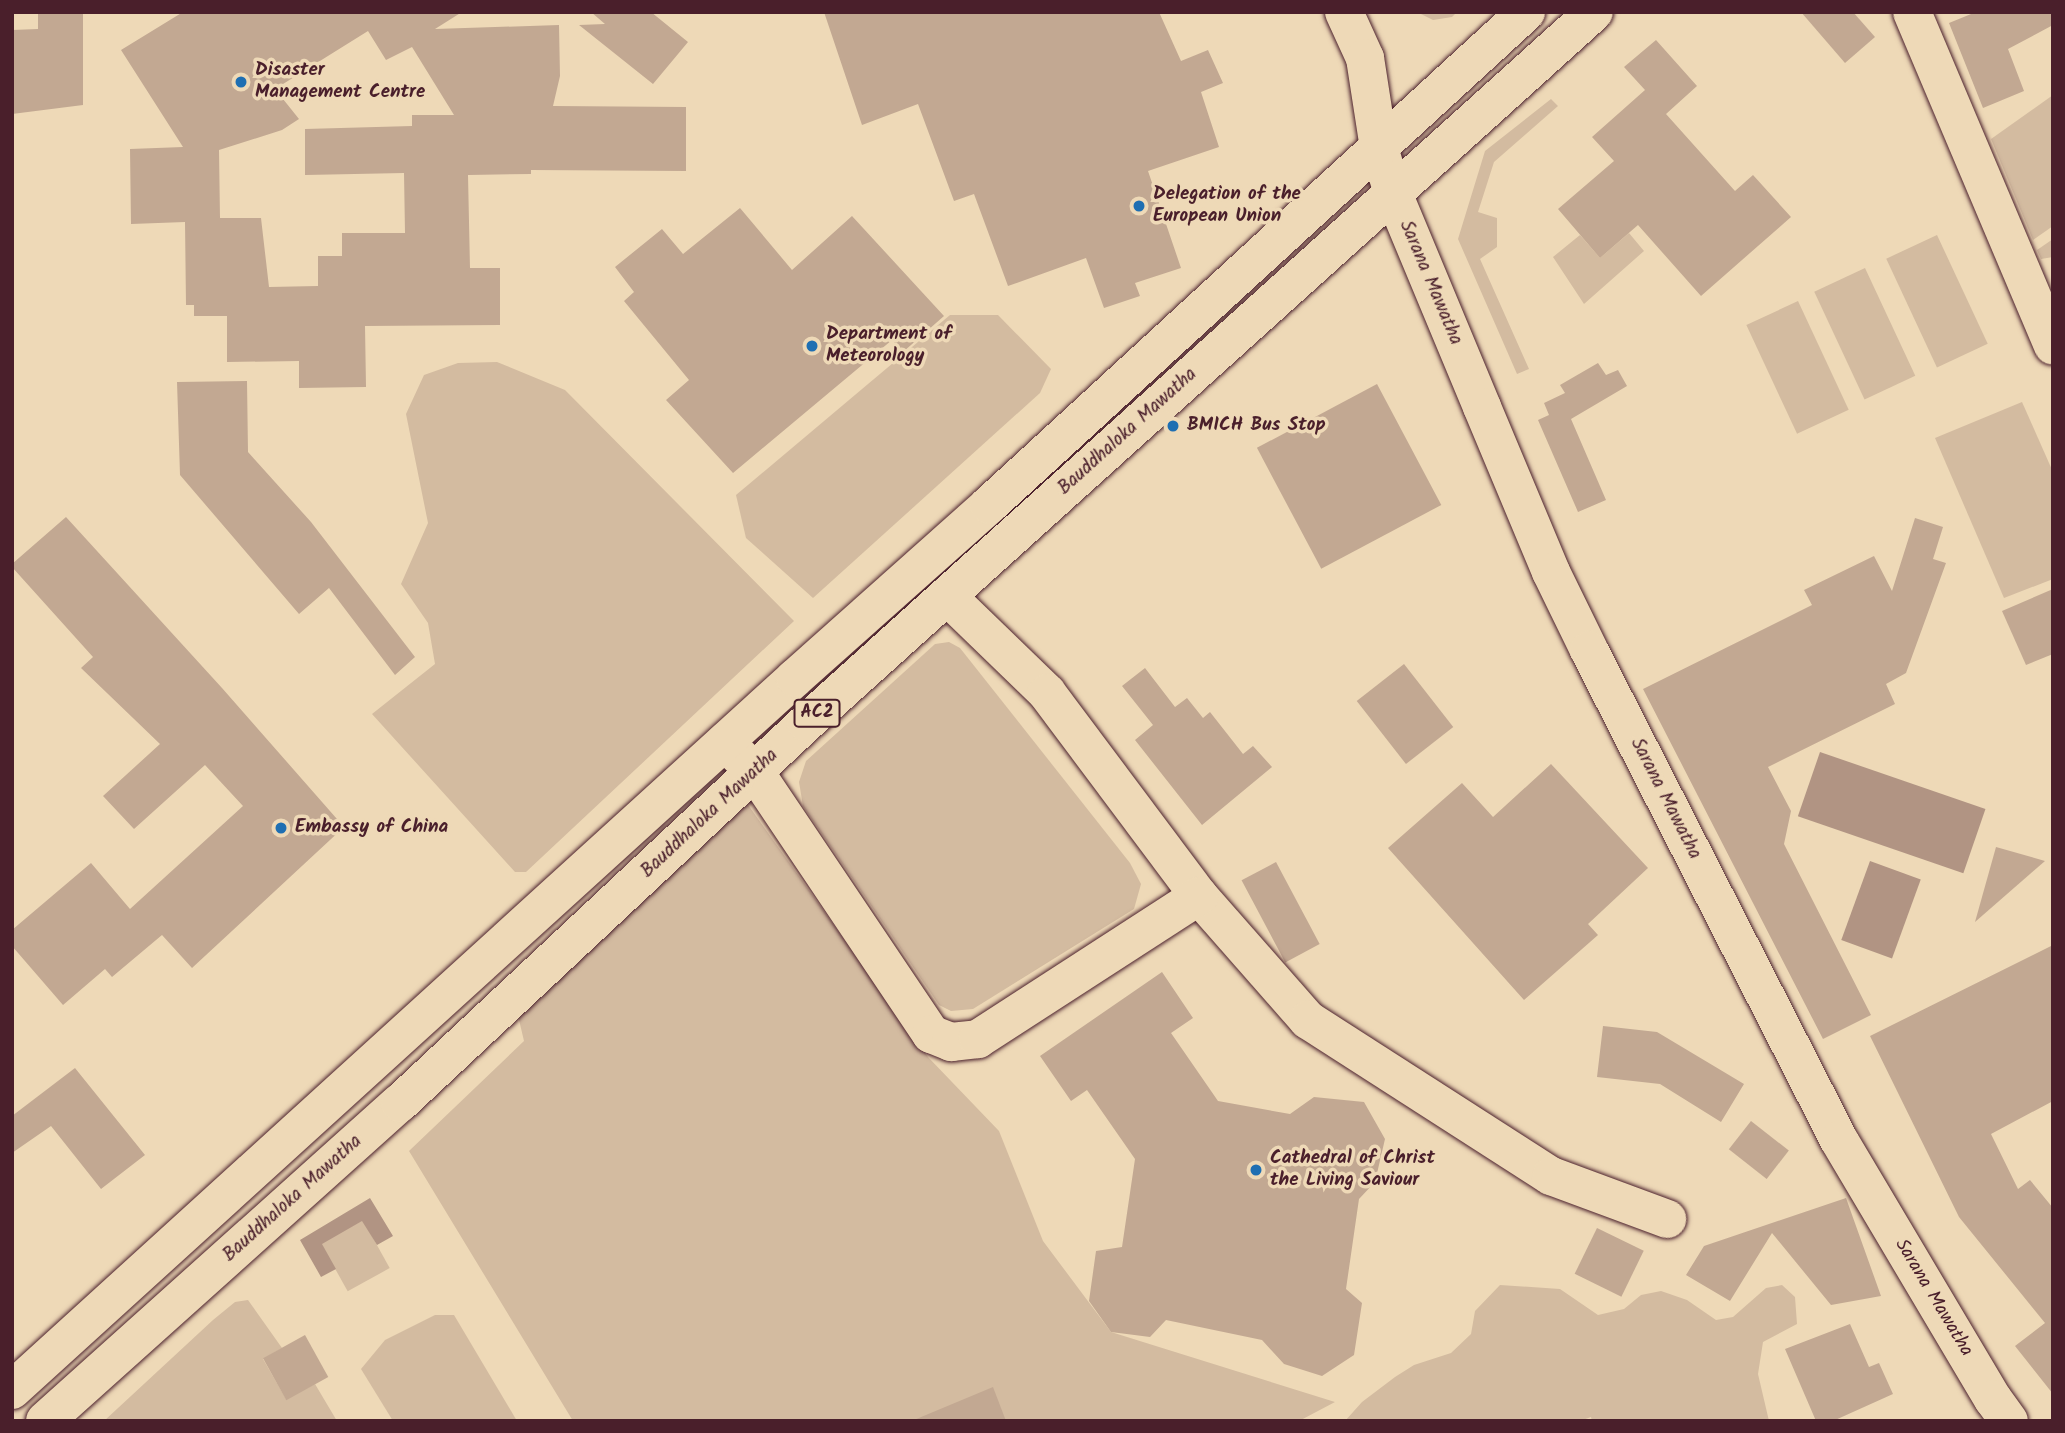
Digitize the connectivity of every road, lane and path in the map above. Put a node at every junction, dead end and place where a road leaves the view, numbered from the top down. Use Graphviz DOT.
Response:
graph roads {
  1 [pos="1344,12"];
  2 [pos="1526,12"];
  3 [pos="1594,12"];
  4 [pos="1912,12"];
  5 [pos="1379,148"];
  6 [pos="1393,193"];
  7 [pos="2053,345"];
  8 [pos="947,596"];
  9 [pos="725,742"];
  10 [pos="755,772"];
  11 [pos="1199,896"];
  12 [pos="1667,1219"];
  13 [pos="12,1391"];
  14 [pos="45,1421"];
  15 [pos="2010,1421"];
  1 -- 5 [label="main road, Sarana Mawatha"];
  2 -- 5 [label="main road, Bauddhaloka Mawatha / AC2"];
  3 -- 6 [label="main road, Bauddhaloka Mawatha / AC2"];
  4 -- 7 [label="main road"];
  5 -- 6 [label="main road, Sarana Mawatha"];
  5 -- 9 [label="main road, Bauddhaloka Mawatha / AC2"];
  6 -- 8 [label="main road, Bauddhaloka Mawatha / AC2"];
  6 -- 15 [label="main road, Sarana Mawatha"];
  8 -- 10 [label="main road, Bauddhaloka Mawatha / AC2"];
  8 -- 11 [label="main road"];
  9 -- 10 [label="main road"];
  9 -- 13 [label="main road, Bauddhaloka Mawatha / AC2"];
  10 -- 11 [label="main road"];
  10 -- 14 [label="main road, Bauddhaloka Mawatha / AC2"];
  11 -- 12 [label="main road"];
}
